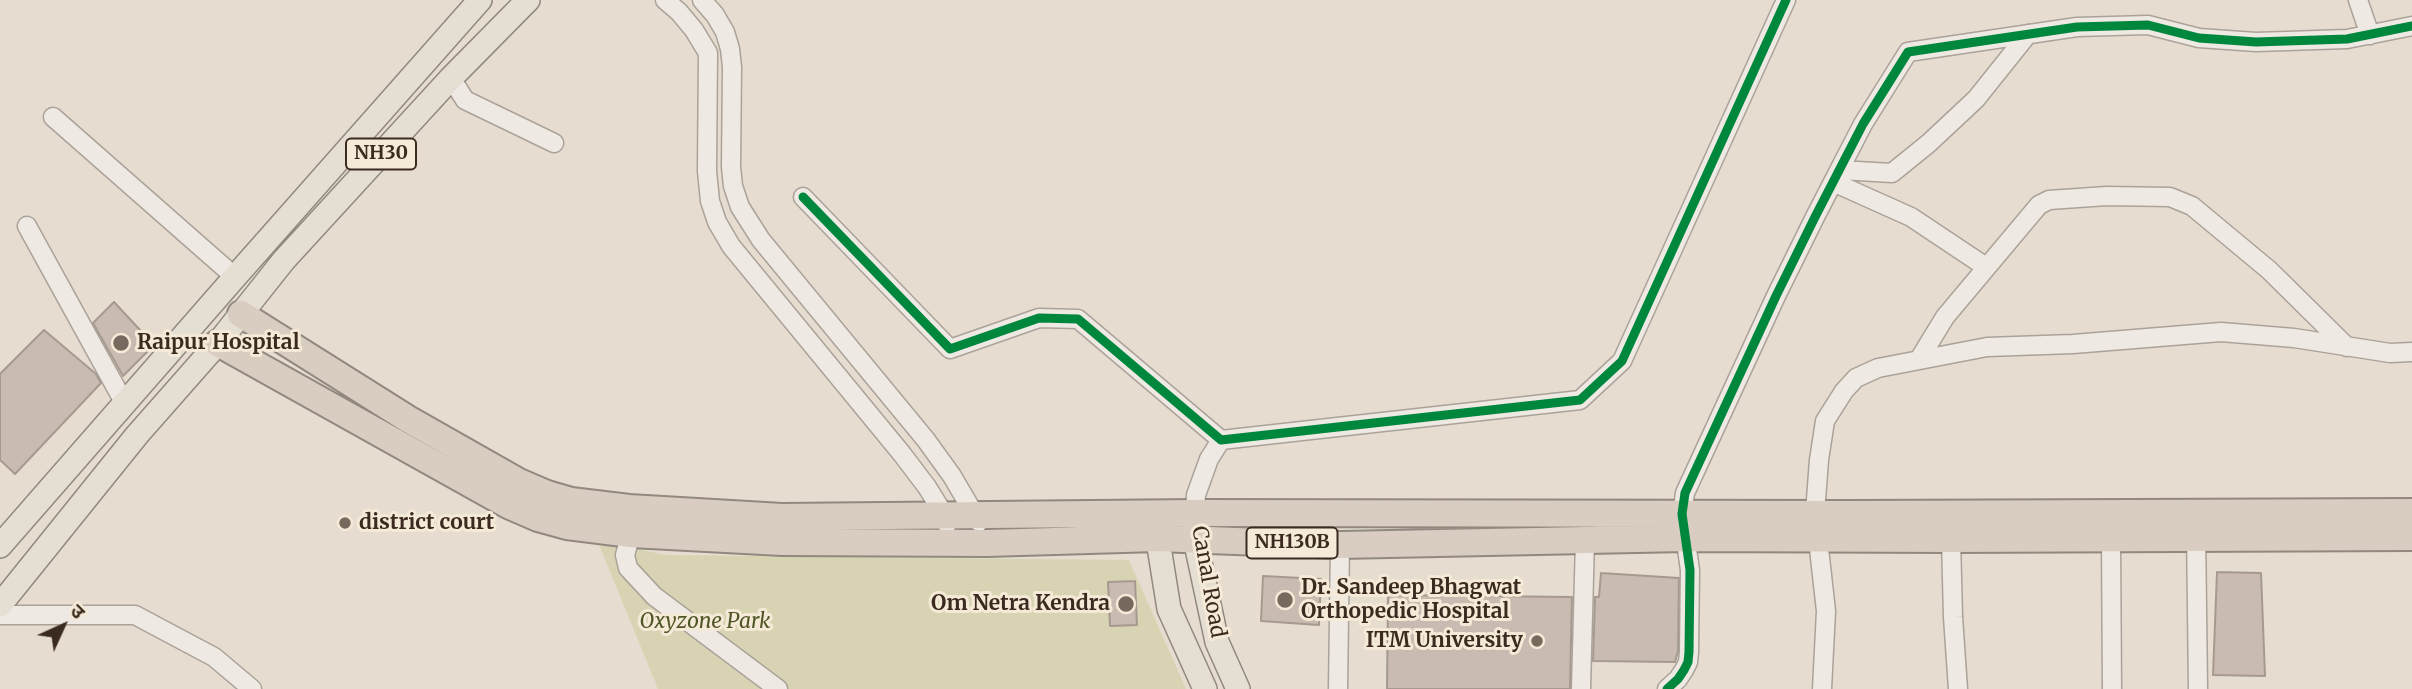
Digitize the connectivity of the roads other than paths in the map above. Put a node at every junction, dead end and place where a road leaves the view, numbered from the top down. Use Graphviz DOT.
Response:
graph roads {
  1 [pos="480,0"];
  2 [pos="528,0"];
  3 [pos="665,0"];
  4 [pos="702,0"];
  5 [pos="1786,0"];
  6 [pos="2358,0"];
  7 [pos="2412,26"];
  8 [pos="2028,34"];
  9 [pos="2370,35"];
  10 [pos="451,78"];
  11 [pos="53,117"];
  12 [pos="554,143"];
  13 [pos="1836,176"];
  14 [pos="803,197"];
  15 [pos="27,226"];
  16 [pos="1986,267"];
  17 [pos="235,277"];
  18 [pos="241,314"];
  19 [pos="218,344"];
  20 [pos="2347,348"];
  21 [pos="2412,352"];
  22 [pos="1920,358"];
  23 [pos="125,404"];
  24 [pos="1222,440"];
  25 [pos="2412,512"];
  26 [pos="977,515"];
  27 [pos="945,516"];
  28 [pos="630,521"];
  29 [pos="1155,526"];
  30 [pos="1195,526"];
  31 [pos="1684,526"];
  32 [pos="1816,526"];
  33 [pos="2196,526"];
  34 [pos="2412,537"];
  35 [pos="2111,538"];
  36 [pos="1585,540"];
  37 [pos="1951,540"];
  38 [pos="953,543"];
  39 [pos="987,543"];
  40 [pos="1340,545"];
  41 [pos="0,546"];
  42 [pos="0,605"];
  43 [pos="0,615"];
  44 [pos="1202,688"];
  45 [pos="253,689"];
  46 [pos="778,689"];
  47 [pos="1238,689"];
  48 [pos="1338,689"];
  49 [pos="1581,689"];
  50 [pos="1667,689"];
  51 [pos="1822,689"];
  52 [pos="1958,689"];
  53 [pos="2112,689"];
  54 [pos="2199,689"];
  1 -- 17 [label="main road, NH30"];
  2 -- 10 [label="main road, NH30"];
  3 -- 27 [label="street"];
  4 -- 26 [label="street"];
  5 -- 24 [label="street"];
  6 -- 9 [label="street"];
  7 -- 9 [label="street"];
  8 -- 9 [label="street"];
  8 -- 13 [label="street"];
  8 -- 13 [label="street"];
  10 -- 12 [label="street"];
  10 -- 18 [label="main road, NH30"];
  11 -- 17 [label="street"];
  13 -- 16 [label="street"];
  13 -- 31 [label="street"];
  14 -- 24 [label="street"];
  15 -- 23 [label="street"];
  16 -- 20 [label="street"];
  16 -- 22 [label="street"];
  17 -- 23 [label="main road, NH30"];
  18 -- 19 [label="main road, NH30"];
  18 -- 28 [label="highway, NH130B"];
  19 -- 28 [label="highway, NH130B"];
  19 -- 42 [label="main road, NH30"];
  20 -- 21 [label="street"];
  20 -- 22 [label="street"];
  22 -- 32 [label="street"];
  23 -- 41 [label="main road, NH30"];
  24 -- 30 [label="street"];
  25 -- 33 [label="highway, NH130B"];
  26 -- 27 [label="highway, NH130B"];
  26 -- 29 [label="highway, NH130B"];
  26 -- 39 [label="street"];
  27 -- 28 [label="highway, NH130B"];
  27 -- 38 [label="street"];
  28 -- 38 [label="highway, NH130B"];
  28 -- 46 [label="street"];
  29 -- 30 [label="highway, NH130B"];
  29 -- 39 [label="highway, NH130B"];
  29 -- 44 [label="main road, Canal Road"];
  30 -- 31 [label="highway, NH130B"];
  30 -- 40 [label="highway, NH130B"];
  30 -- 47 [label="main road, Canal Road"];
  31 -- 32 [label="highway, NH130B"];
  31 -- 36 [label="highway, NH130B"];
  31 -- 50 [label="street"];
  32 -- 33 [label="highway, NH130B"];
  32 -- 37 [label="highway, NH130B"];
  32 -- 51 [label="street"];
  33 -- 34 [label="highway, NH130B"];
  33 -- 35 [label="highway, NH130B"];
  33 -- 54 [label="street"];
  35 -- 37 [label="highway, NH130B"];
  35 -- 53 [label="street"];
  36 -- 40 [label="highway, NH130B"];
  36 -- 49 [label="street"];
  37 -- 52 [label="street"];
  38 -- 39 [label="highway, NH130B"];
  40 -- 48 [label="street"];
  43 -- 45 [label="street"];
}
